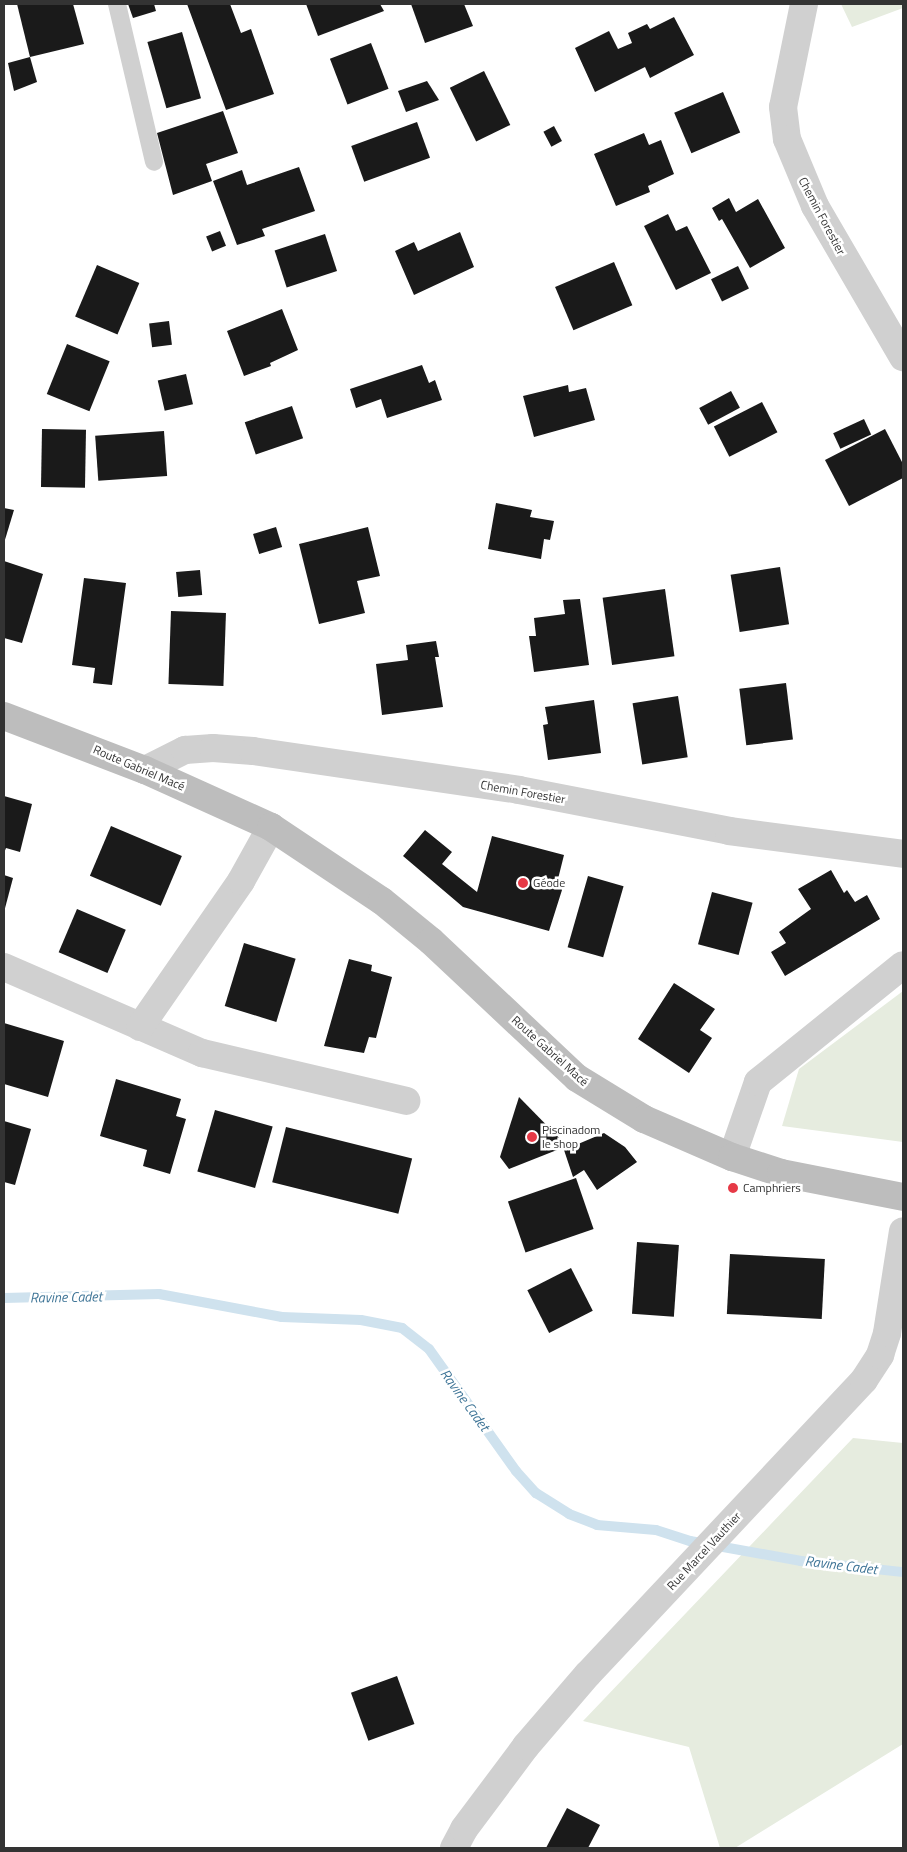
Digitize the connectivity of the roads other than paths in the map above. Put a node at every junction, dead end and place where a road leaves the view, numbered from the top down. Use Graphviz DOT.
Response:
graph roads {
  1 [pos="117,4"];
  2 [pos="804,4"];
  3 [pos="154,162"];
  4 [pos="903,357"];
  5 [pos="4,716"];
  6 [pos="145,770"];
  7 [pos="271,827"];
  8 [pos="903,854"];
  9 [pos="903,964"];
  10 [pos="4,967"];
  11 [pos="140,1027"];
  12 [pos="406,1102"];
  13 [pos="732,1157"];
  14 [pos="903,1198"];
  15 [pos="903,1231"];
  16 [pos="454,1848"];
  1 -- 3 [label="lane"];
  2 -- 4 [label="street, Chemin Forestier"];
  5 -- 6 [label="main road, Route Gabriel Macé"];
  6 -- 7 [label="main road, Route Gabriel Macé"];
  6 -- 8 [label="street, Chemin Forestier"];
  7 -- 11 [label="street"];
  7 -- 13 [label="main road, Route Gabriel Macé"];
  9 -- 13 [label="street"];
  10 -- 11 [label="street"];
  11 -- 12 [label="street"];
  13 -- 14 [label="main road, Route Gabriel Macé"];
  15 -- 16 [label="street, Rue Marcel Vauthier"];
}
